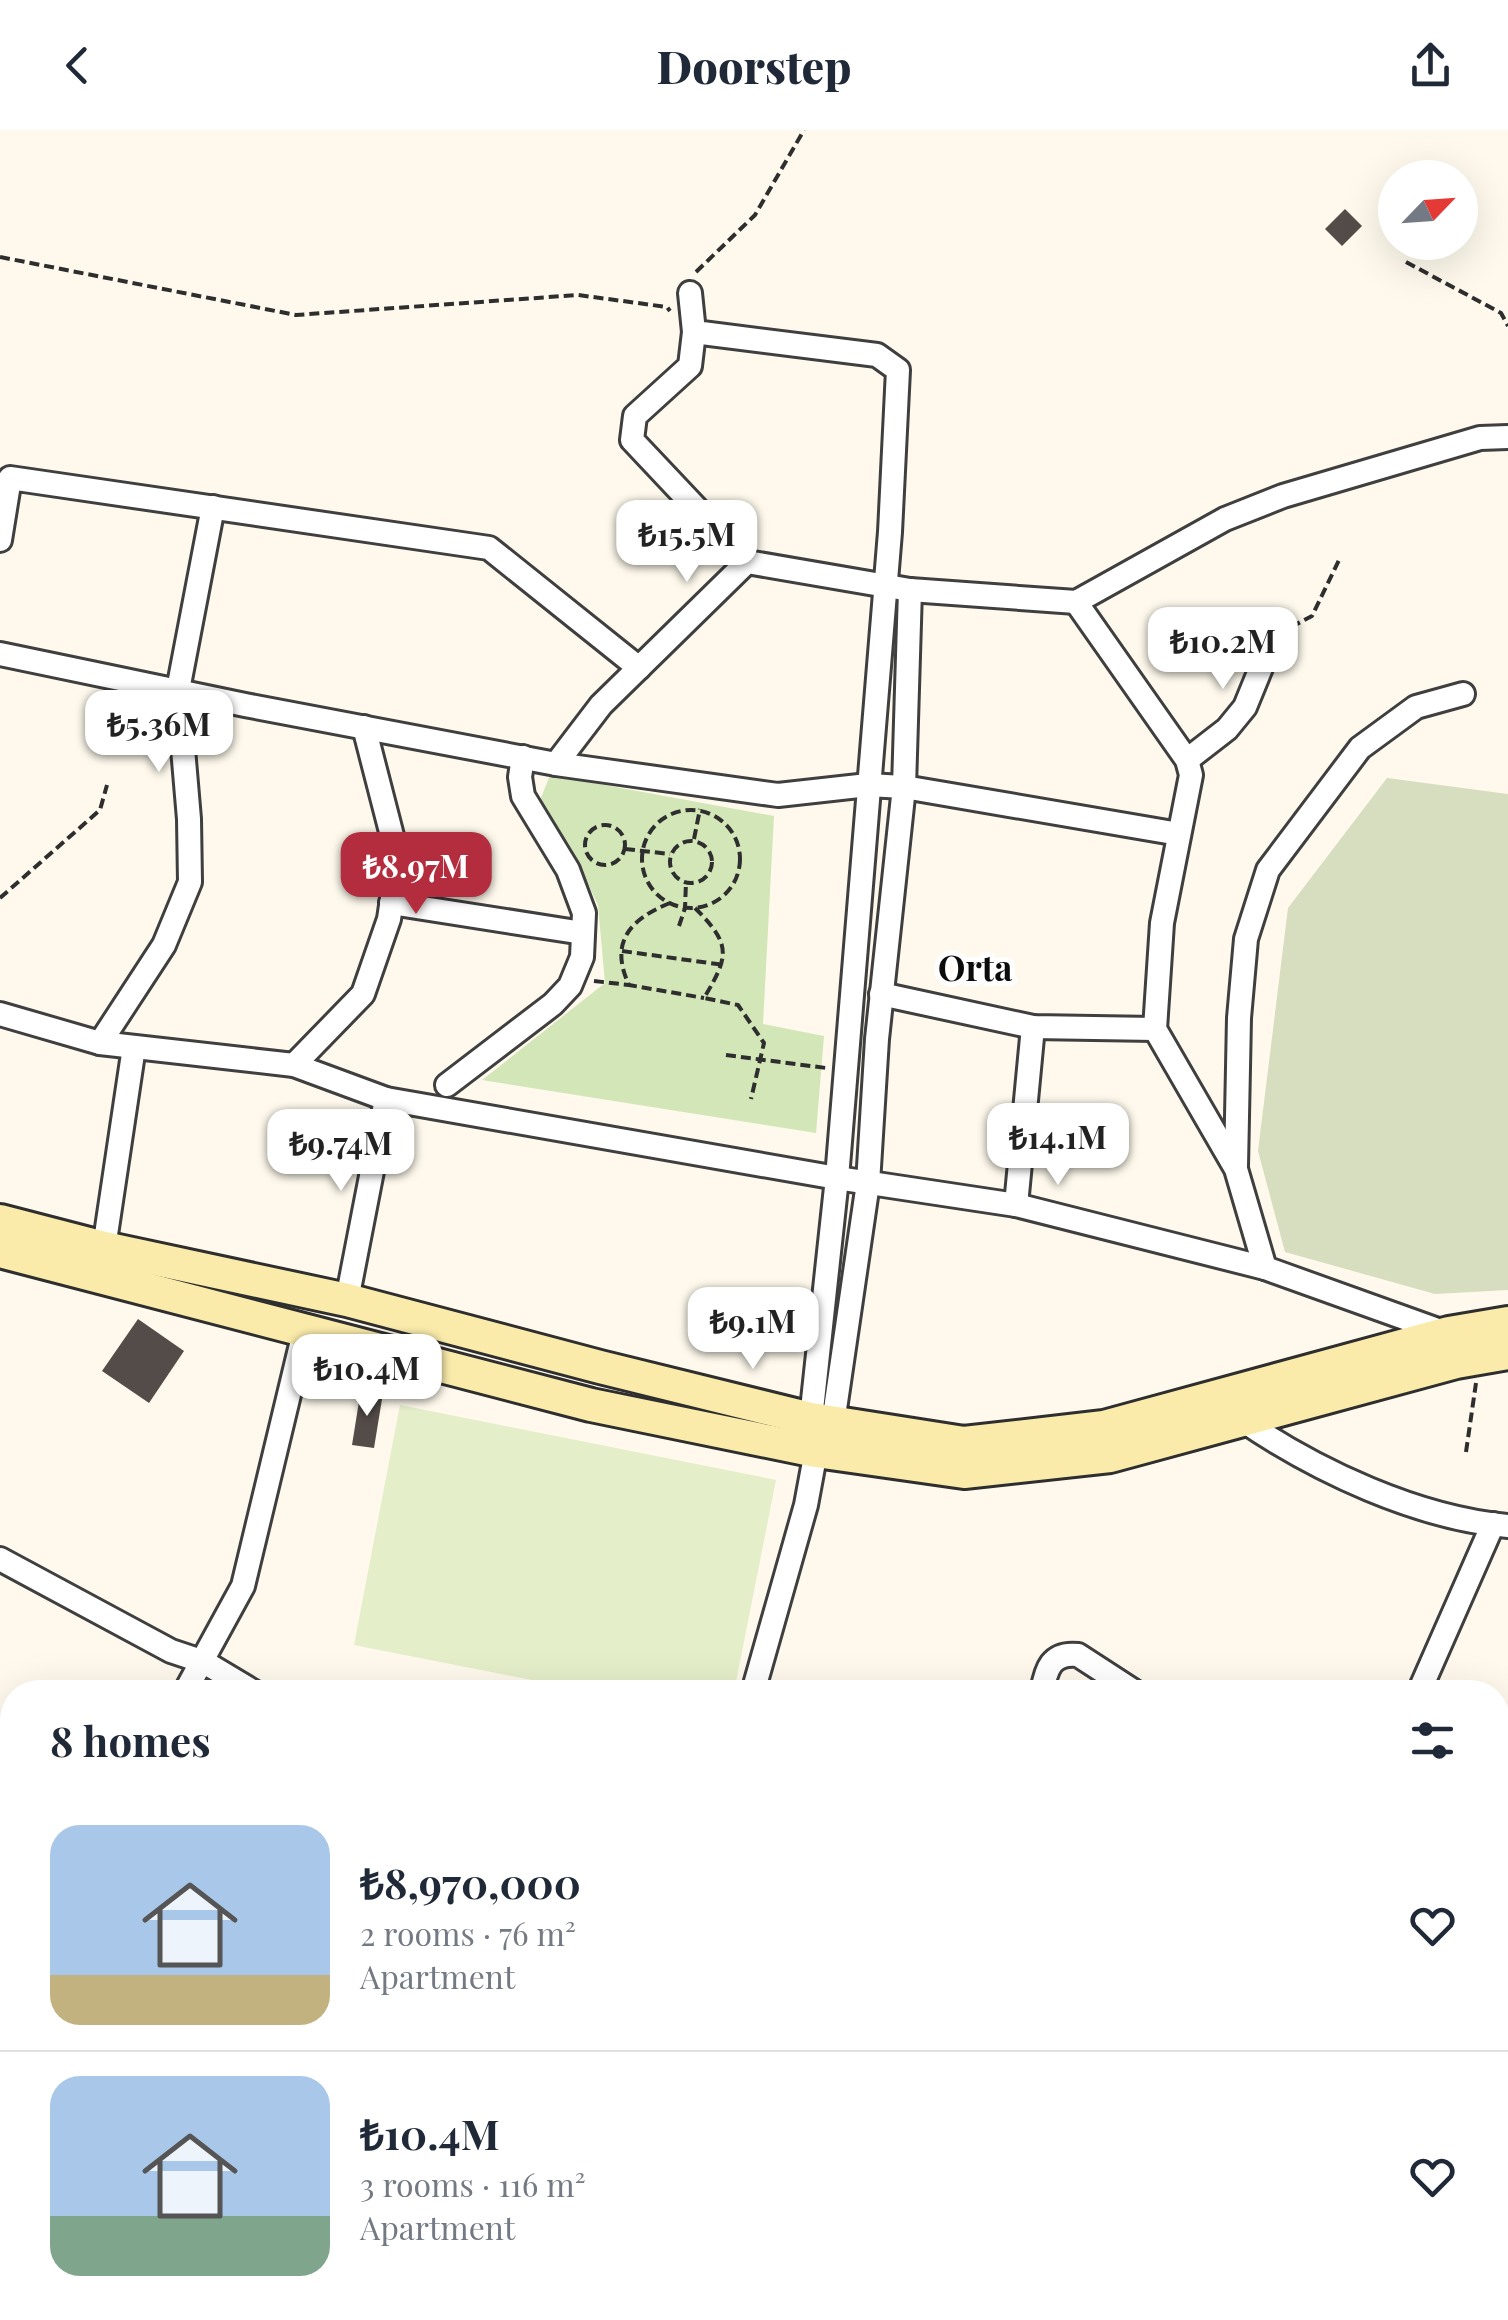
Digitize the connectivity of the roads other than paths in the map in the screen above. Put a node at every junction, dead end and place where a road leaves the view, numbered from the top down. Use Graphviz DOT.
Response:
graph roads {
  1 [pos="690,293"];
  2 [pos="693,341"];
  3 [pos="1508,437"];
  4 [pos="5,477"];
  5 [pos="213,507"];
  6 [pos="0,540"];
  7 [pos="747,562"];
  8 [pos="885,584"];
  9 [pos="910,590"];
  10 [pos="1076,602"];
  11 [pos="1274,636"];
  12 [pos="0,654"];
  13 [pos="639,668"];
  14 [pos="178,690"];
  15 [pos="1463,694"];
  16 [pos="364,727"];
  17 [pos="523,758"];
  18 [pos="1187,760"];
  19 [pos="556,764"];
  20 [pos="868,785"];
  21 [pos="904,787"];
  22 [pos="1179,834"];
  23 [pos="391,903"];
  24 [pos="584,933"];
  25 [pos="882,994"];
  26 [pos="0,1014"];
  27 [pos="1033,1027"];
  28 [pos="1155,1029"];
  29 [pos="100,1043"];
  30 [pos="134,1047"];
  31 [pos="294,1065"];
  32 [pos="447,1085"];
  33 [pos="386,1099"];
  34 [pos="1236,1170"];
  35 [pos="837,1178"];
  36 [pos="868,1183"];
  37 [pos="1016,1204"];
  38 [pos="0,1221"];
  39 [pos="104,1248"];
  40 [pos="0,1251"];
  41 [pos="1264,1268"];
  42 [pos="346,1300"];
  43 [pos="1508,1323"];
  44 [pos="305,1328"];
  45 [pos="1473,1352"];
  46 [pos="1242,1420"];
  47 [pos="820,1431"];
  48 [pos="1501,1525"];
  49 [pos="0,1559"];
  50 [pos="204,1662"];
  51 [pos="193,1680"];
  52 [pos="234,1680"];
  53 [pos="756,1680"];
  54 [pos="1045,1680"];
  55 [pos="1117,1680"];
  56 [pos="1425,1680"];
  1 -- 2 [label="street"];
  2 -- 7 [label="street"];
  2 -- 8 [label="street"];
  3 -- 10 [label="street"];
  4 -- 5 [label="street"];
  4 -- 6 [label="street"];
  5 -- 13 [label="street"];
  5 -- 14 [label="street"];
  7 -- 8 [label="street"];
  7 -- 13 [label="street"];
  8 -- 9 [label="street"];
  8 -- 20 [label="street"];
  9 -- 10 [label="street"];
  9 -- 21 [label="street"];
  10 -- 18 [label="street"];
  11 -- 18 [label="street"];
  12 -- 14 [label="street"];
  13 -- 19 [label="street"];
  14 -- 16 [label="street"];
  14 -- 29 [label="street"];
  15 -- 34 [label="street"];
  16 -- 17 [label="street"];
  16 -- 23 [label="street"];
  17 -- 19 [label="street"];
  17 -- 24 [label="street"];
  18 -- 22 [label="street"];
  19 -- 20 [label="street"];
  20 -- 21 [label="street"];
  20 -- 35 [label="street"];
  21 -- 22 [label="street"];
  21 -- 25 [label="street"];
  22 -- 28 [label="street"];
  23 -- 24 [label="street"];
  23 -- 31 [label="street"];
  24 -- 32 [label="street"];
  25 -- 27 [label="street"];
  25 -- 36 [label="street"];
  26 -- 29 [label="street"];
  27 -- 28 [label="street"];
  27 -- 37 [label="street"];
  28 -- 34 [label="street"];
  29 -- 30 [label="street"];
  30 -- 31 [label="street"];
  30 -- 39 [label="street"];
  31 -- 33 [label="street"];
  33 -- 35 [label="street"];
  33 -- 42 [label="street"];
  34 -- 41 [label="street"];
  35 -- 36 [label="street"];
  35 -- 47 [label="street"];
  36 -- 37 [label="street"];
  36 -- 47 [label="street"];
  37 -- 41 [label="street"];
  38 -- 39 [label="street"];
  39 -- 42 [label="street"];
  40 -- 44 [label="street"];
  41 -- 45 [label="street"];
  42 -- 47 [label="street"];
  43 -- 45 [label="street"];
  44 -- 47 [label="street"];
  44 -- 50 [label="street"];
  45 -- 46 [label="street"];
  45 -- 47 [label="street"];
  46 -- 47 [label="street"];
  46 -- 48 [label="street"];
  47 -- 53 [label="street"];
  48 -- 56 [label="street"];
  49 -- 50 [label="street"];
  50 -- 51 [label="street"];
  50 -- 52 [label="street"];
  54 -- 55 [label="street"];
}
